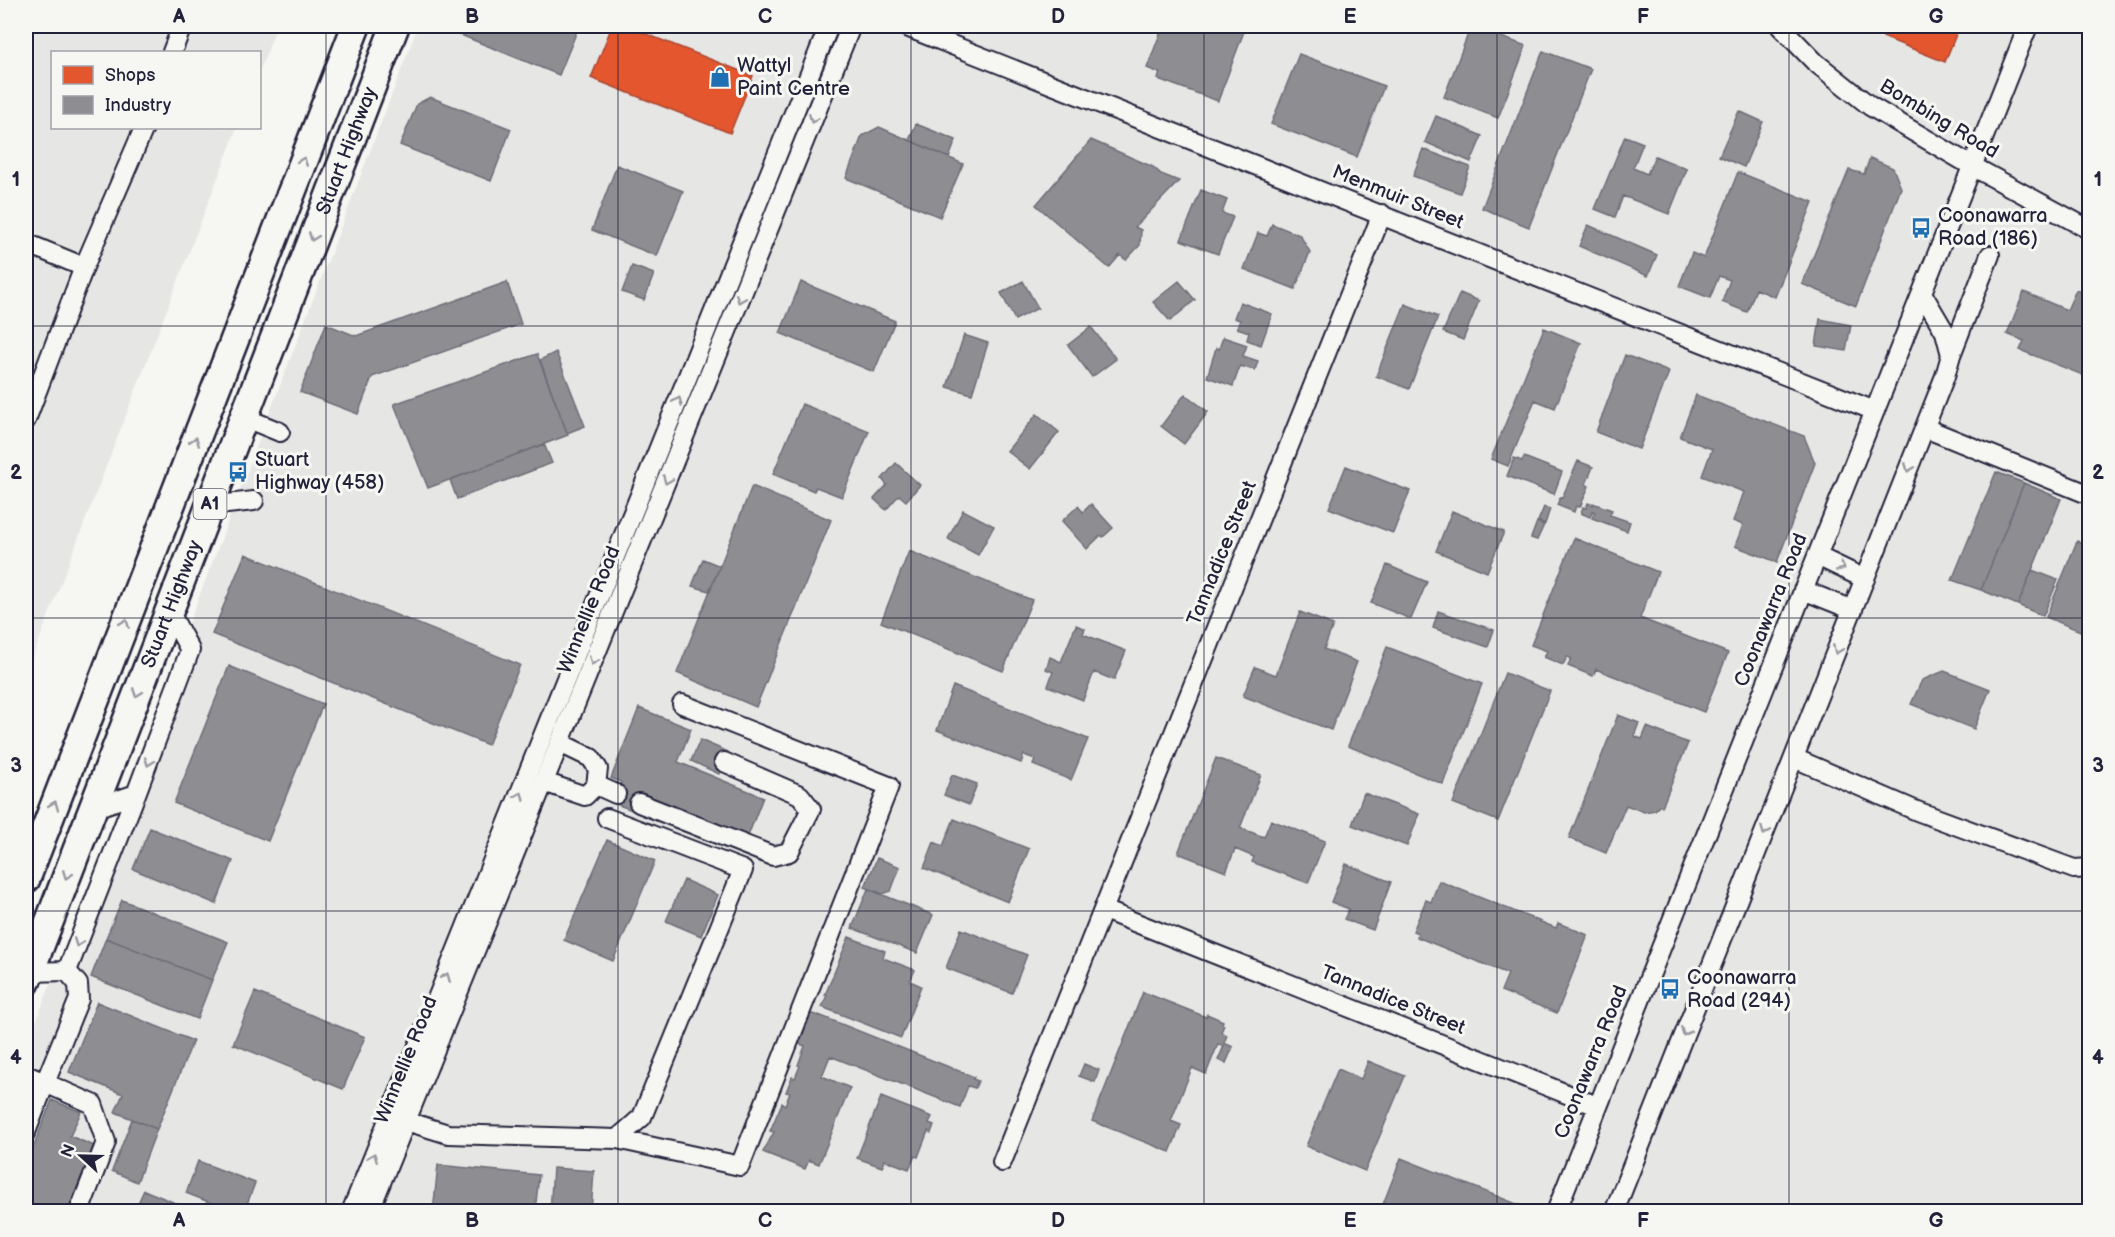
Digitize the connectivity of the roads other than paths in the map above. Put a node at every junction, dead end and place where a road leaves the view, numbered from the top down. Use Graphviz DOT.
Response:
graph roads {
  1 [pos="182,26"];
  2 [pos="356,26"];
  3 [pos="395,26"];
  4 [pos="829,26"];
  5 [pos="851,26"];
  6 [pos="904,26"];
  7 [pos="1780,26"];
  8 [pos="2028,26"];
  9 [pos="172,51"];
  10 [pos="144,129"];
  11 [pos="1972,166"];
  12 [pos="1382,214"];
  13 [pos="2090,230"];
  14 [pos="26,243"];
  15 [pos="1990,255"];
  16 [pos="84,267"];
  17 [pos="1922,293"];
  18 [pos="232,343"];
  19 [pos="1951,355"];
  20 [pos="267,356"];
  21 [pos="1875,411"];
  22 [pos="243,417"];
  23 [pos="26,420"];
  24 [pos="1925,428"];
  25 [pos="280,432"];
  26 [pos="2090,495"];
  27 [pos="255,501"];
  28 [pos="209,506"];
  29 [pos="1817,556"];
  30 [pos="1865,579"];
  31 [pos="1803,590"];
  32 [pos="1853,610"];
  33 [pos="169,611"];
  34 [pos="682,704"];
  35 [pos="560,743"];
  36 [pos="1794,758"];
  37 [pos="724,762"];
  38 [pos="544,782"];
  39 [pos="596,785"];
  40 [pos="136,794"];
  41 [pos="616,794"];
  42 [pos="639,803"];
  43 [pos="93,809"];
  44 [pos="607,818"];
  45 [pos="2090,868"];
  46 [pos="26,879"];
  47 [pos="1104,910"];
  48 [pos="68,971"];
  49 [pos="27,977"];
  50 [pos="26,1075"];
  51 [pos="45,1083"];
  52 [pos="1597,1106"];
  53 [pos="406,1121"];
  54 [pos="26,1132"];
  55 [pos="616,1139"];
  56 [pos="1002,1162"];
  57 [pos="79,1212"];
  58 [pos="351,1212"];
  59 [pos="369,1212"];
  60 [pos="1556,1212"];
  61 [pos="1614,1212"];
  1 -- 9 [label="street"];
  18 -- 2 [label="highway, Stuart Highway / A1, one-way"];
  3 -- 20 [label="highway, Stuart Highway / A1, one-way"];
  58 -- 4 [label="street, Winnellie Road, one-way"];
  5 -- 35 [label="street, Winnellie Road, one-way"];
  6 -- 12 [label="street, Menmuir Street"];
  7 -- 11 [label="street, Bombing Road"];
  8 -- 11 [label="street, Coonawarra Road"];
  10 -- 16 [label="street"];
  11 -- 13 [label="street, Bombing Road"];
  11 -- 17 [label="street, Coonawarra Road"];
  12 -- 21 [label="street, Menmuir Street"];
  12 -- 47 [label="street, Tannadice Street"];
  14 -- 16 [label="street"];
  15 -- 19 [label="street"];
  16 -- 23 [label="street"];
  17 -- 19 [label="street"];
  17 -- 21 [label="street, Coonawarra Road"];
  18 -- 20 [label="highway"];
  46 -- 18 [label="highway, Stuart Highway / A1, one-way"];
  19 -- 24 [label="street"];
  20 -- 22 [label="highway, Stuart Highway / A1"];
  21 -- 29 [label="street, Coonawarra Road"];
  22 -- 25 [label="street"];
  22 -- 28 [label="highway, Stuart Highway / A1"];
  24 -- 26 [label="street"];
  24 -- 30 [label="street, one-way"];
  27 -- 28 [label="street"];
  28 -- 33 [label="highway, Stuart Highway / A1"];
  29 -- 30 [label="street, one-way"];
  29 -- 31 [label="street, Coonawarra Road"];
  30 -- 32 [label="street"];
  31 -- 32 [label="street"];
  31 -- 52 [label="street, Coonawarra Road"];
  32 -- 36 [label="street, one-way"];
  33 -- 40 [label="street, one-way"];
  33 -- 43 [label="highway, Stuart Highway / A1, one-way"];
  34 -- 55 [label="street"];
  35 -- 38 [label="street, Winnellie Road"];
  35 -- 39 [label="street"];
  36 -- 45 [label="street"];
  36 -- 61 [label="street, one-way"];
  37 -- 42 [label="street"];
  38 -- 39 [label="street"];
  38 -- 53 [label="street, Winnellie Road"];
  39 -- 41 [label="street"];
  40 -- 43 [label="street"];
  40 -- 48 [label="street, one-way"];
  43 -- 49 [label="highway, Stuart Highway / A1, one-way"];
  44 -- 55 [label="street"];
  47 -- 52 [label="street, Tannadice Street"];
  47 -- 56 [label="street, Tannadice Street"];
  48 -- 49 [label="street"];
  48 -- 51 [label="street"];
  50 -- 51 [label="street"];
  51 -- 54 [label="street"];
  51 -- 57 [label="street"];
  52 -- 60 [label="street, Coonawarra Road"];
  53 -- 55 [label="street"];
  53 -- 59 [label="street, Winnellie Road"];
}
